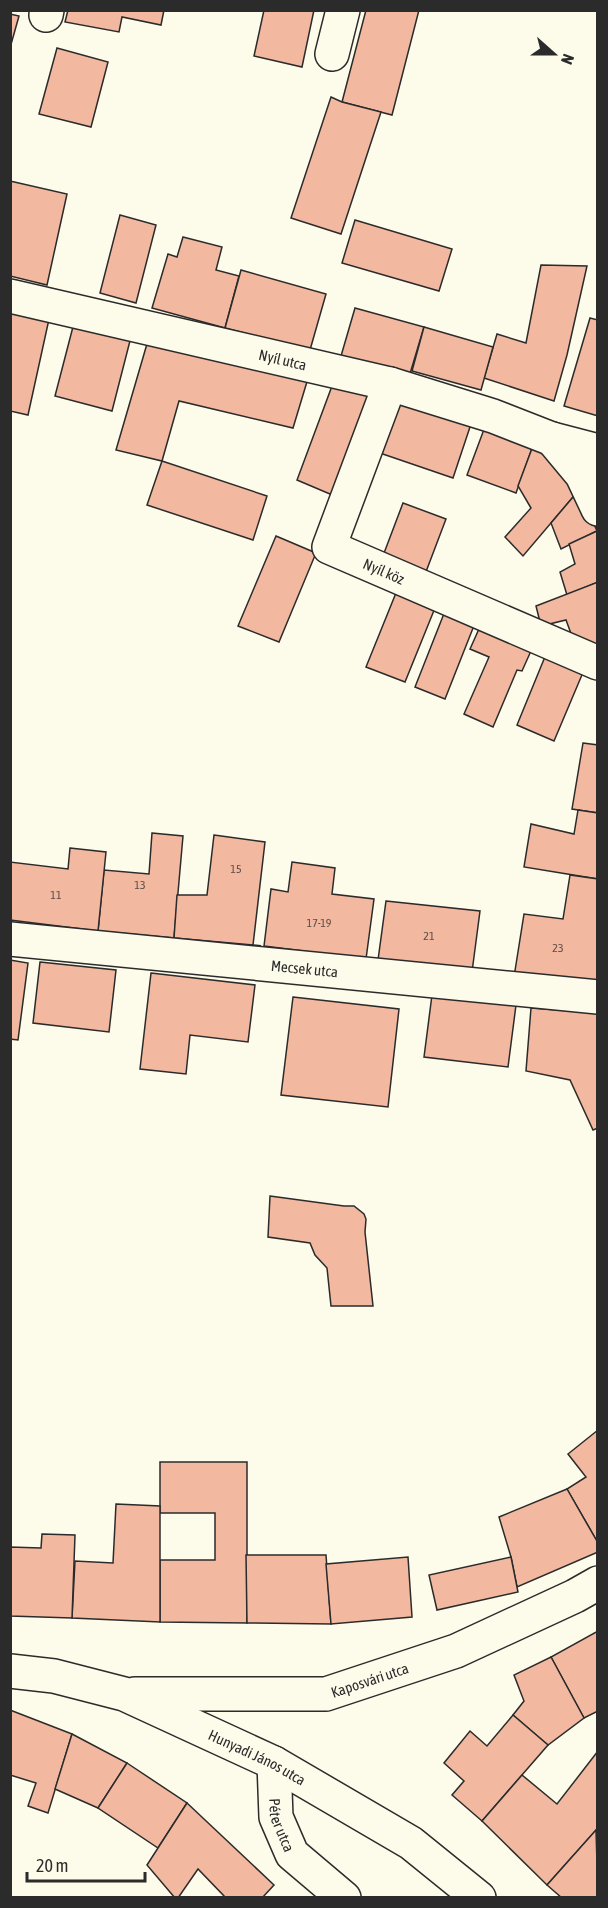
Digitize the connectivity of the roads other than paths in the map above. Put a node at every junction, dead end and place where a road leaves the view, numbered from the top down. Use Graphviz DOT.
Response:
graph roads {
  1 [pos="343,10"];
  2 [pos="332,54"];
  3 [pos="10,296"];
  4 [pos="390,384"];
  5 [pos="552,439"];
  6 [pos="597,451"];
  7 [pos="597,505"];
  8 [pos="597,663"];
  9 [pos="10,939"];
  10 [pos="597,998"];
  11 [pos="597,1583"];
  12 [pos="10,1671"];
  13 [pos="124,1694"];
  14 [pos="274,1763"];
  15 [pos="344,1898"];
  16 [pos="479,1898"];
  1 -- 2 [label="street"];
  3 -- 4 [label="street, Nyíl utca"];
  4 -- 5 [label="street, Nyíl utca"];
  4 -- 8 [label="street, Nyíl köz"];
  5 -- 6 [label="street, Nyíl utca"];
  5 -- 7 [label="street"];
  9 -- 10 [label="street, Mecsek utca"];
  11 -- 13 [label="street, Kaposvári utca"];
  12 -- 13 [label="street, Hunyadi János utca"];
  13 -- 14 [label="street, Hunyadi János utca"];
  14 -- 15 [label="street, Péter utca"];
  14 -- 16 [label="street, Hunyadi János utca"];
}
